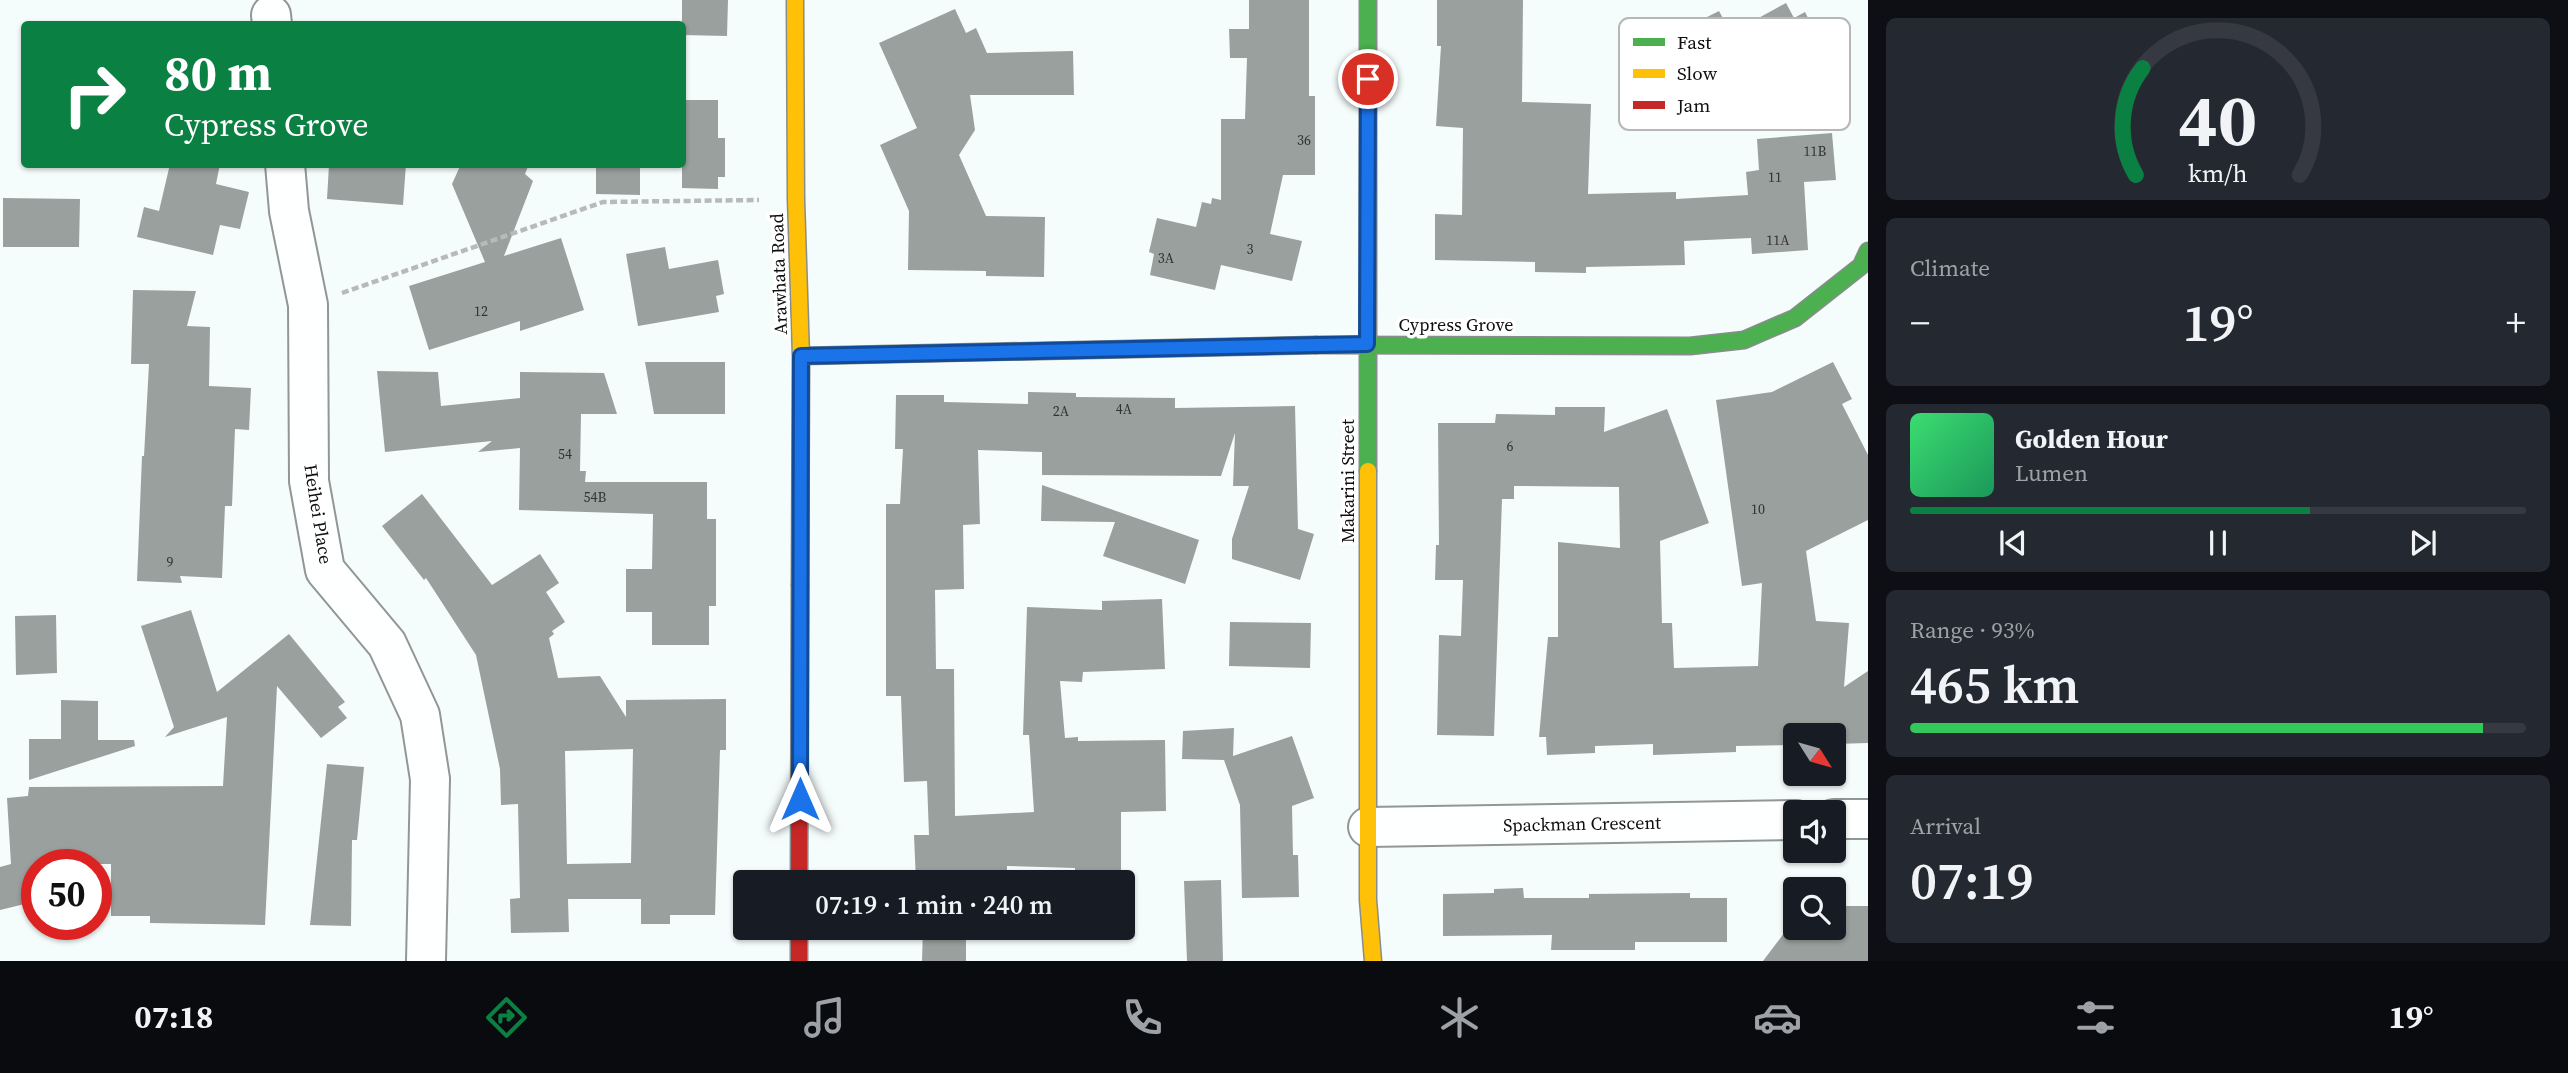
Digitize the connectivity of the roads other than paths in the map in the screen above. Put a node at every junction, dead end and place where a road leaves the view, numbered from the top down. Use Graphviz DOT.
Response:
graph roads {
  1 [pos="794,0"];
  2 [pos="1368,0"];
  3 [pos="285,168"];
  4 [pos="1868,251"];
  5 [pos="1367,344"];
  6 [pos="801,356"];
  7 [pos="1846,819"];
  8 [pos="1868,819"];
  9 [pos="1783,820"];
  10 [pos="1368,827"];
  11 [pos="799,870"];
  12 [pos="799,940"];
  13 [pos="426,961"];
  14 [pos="799,961"];
  15 [pos="1373,961"];
  1 -- 6 [label="street, Arawhata Road"];
  2 -- 5 [label="street, Makarini Street"];
  3 -- 13 [label="street, Heihei Place"];
  4 -- 5 [label="street, Cypress Grove"];
  5 -- 6 [label="street, Cypress Grove"];
  5 -- 10 [label="street, Makarini Street"];
  6 -- 11 [label="street, Arawhata Road"];
  7 -- 8 [label="street"];
  9 -- 10 [label="street, Spackman Crescent"];
  10 -- 15 [label="street, Makarini Street"];
  12 -- 14 [label="street"];
}
